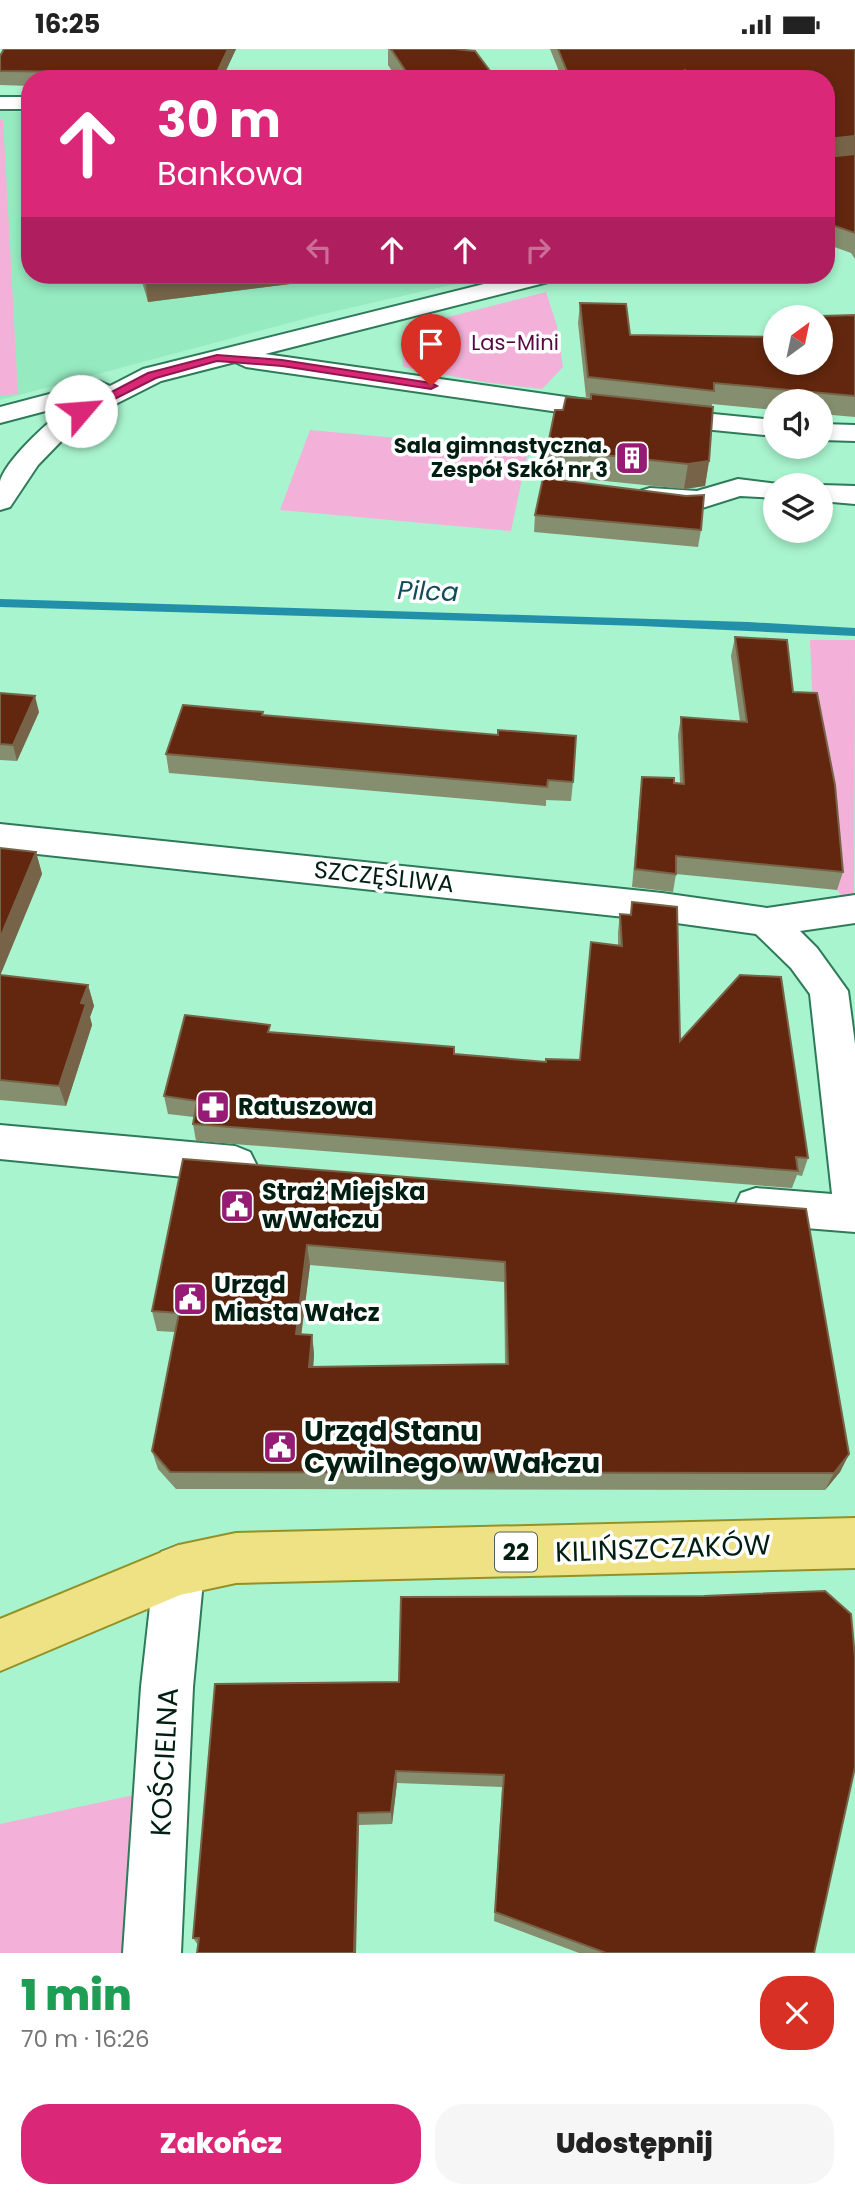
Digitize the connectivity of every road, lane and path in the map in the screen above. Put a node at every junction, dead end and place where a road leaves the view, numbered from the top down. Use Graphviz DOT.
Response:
graph roads {
  1 [pos="0,103"];
  2 [pos="21,103"];
  3 [pos="512,284"];
  4 [pos="321,332"];
  5 [pos="217,358"];
  6 [pos="322,368"];
  7 [pos="152,375"];
  8 [pos="0,415"];
  9 [pos="763,427"];
  10 [pos="833,432"];
  11 [pos="855,433"];
  12 [pos="763,490"];
  13 [pos="619,494"];
  14 [pos="833,494"];
  15 [pos="855,495"];
  16 [pos="0,501"];
  17 [pos="0,837"];
  18 [pos="855,909"];
  19 [pos="767,922"];
  20 [pos="0,1142"];
  21 [pos="276,1167"];
  22 [pos="717,1203"];
  23 [pos="855,1207"];
  24 [pos="855,1214"];
  25 [pos="855,1543"];
  26 [pos="179,1570"];
  27 [pos="0,1645"];
  28 [pos="152,1953"];
  1 -- 2 [label="street"];
  3 -- 4 [label="street"];
  4 -- 5 [label="street"];
  4 -- 6 [label="street"];
  5 -- 6 [label="street"];
  5 -- 7 [label="street"];
  6 -- 9 [label="street"];
  7 -- 8 [label="street"];
  7 -- 16 [label="street"];
  10 -- 11 [label="street"];
  12 -- 13 [label="street"];
  14 -- 15 [label="street"];
  17 -- 19 [label="street, SZCZĘŚLIWA"];
  18 -- 19 [label="street, SZCZĘŚLIWA"];
  19 -- 23 [label="street"];
  20 -- 21 [label="street"];
  22 -- 24 [label="street"];
  25 -- 26 [label="main road, KILIŃSZCZAKÓW / 22"];
  26 -- 27 [label="main road, 22"];
  26 -- 28 [label="street, KOŚCIELNA"];
}
